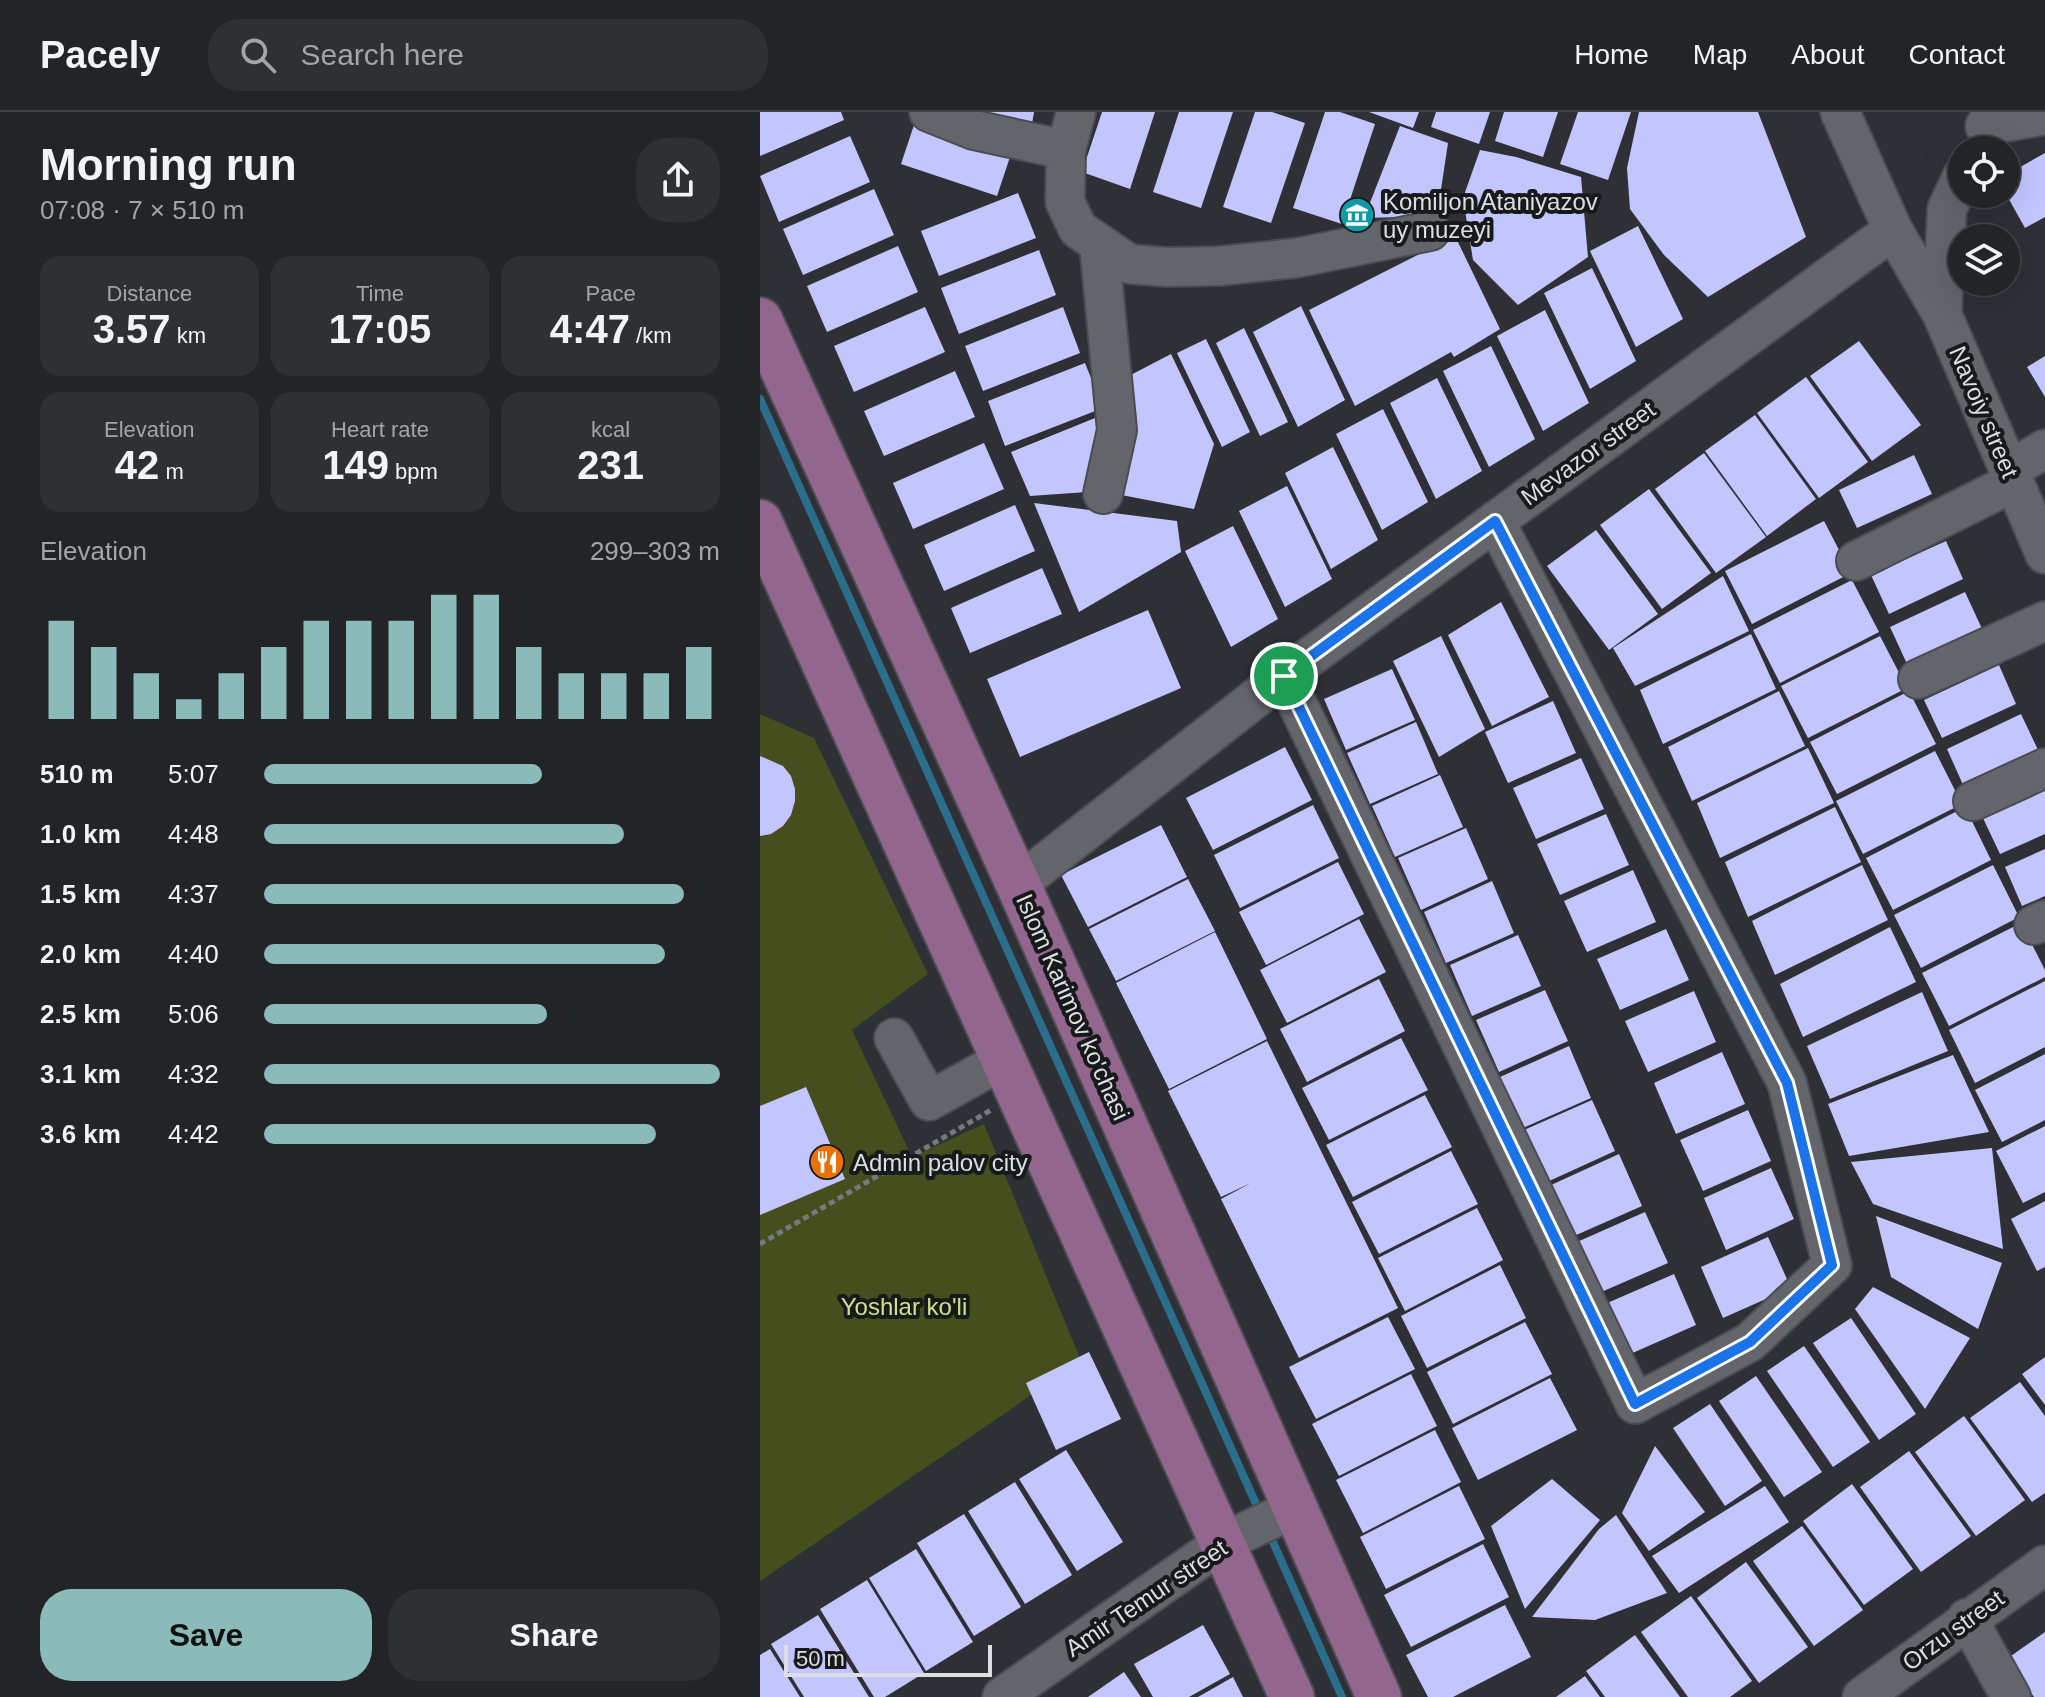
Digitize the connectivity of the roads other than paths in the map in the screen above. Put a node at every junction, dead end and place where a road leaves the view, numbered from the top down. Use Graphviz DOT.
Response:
graph roads {
  1 [pos="929,112"];
  2 [pos="1076,112"];
  3 [pos="1840,112"];
  4 [pos="2045,115"];
  5 [pos="1986,129"];
  6 [pos="1066,150"];
  7 [pos="1948,207"];
  8 [pos="1893,230"];
  9 [pos="1430,231"];
  10 [pos="1099,244"];
  11 [pos="1942,314"];
  12 [pos="760,320"];
  13 [pos="2045,449"];
  14 [pos="2012,476"];
  15 [pos="1103,494"];
  16 [pos="1495,521"];
  17 [pos="760,522"];
  18 [pos="2045,554"];
  19 [pos="1856,561"];
  20 [pos="2045,621"];
  21 [pos="1284,676"];
  22 [pos="1918,679"];
  23 [pos="2045,768"];
  24 [pos="1973,801"];
  25 [pos="1018,884"];
  26 [pos="894,1038"];
  27 [pos="1003,1060"];
  28 [pos="1295,1508"];
  29 [pos="1224,1542"];
  30 [pos="2045,1565"];
  31 [pos="1967,1618"];
  32 [pos="1002,1697"];
  33 [pos="1292,1697"];
  34 [pos="1379,1697"];
  35 [pos="1862,1697"];
  36 [pos="2011,1697"];
  1 -- 6 [label="street"];
  2 -- 6 [label="street"];
  3 -- 8 [label="street, Navoiy street"];
  4 -- 5 [label="street"];
  6 -- 10 [label="street"];
  7 -- 11 [label="street"];
  8 -- 11 [label="street, Navoiy street"];
  8 -- 16 [label="street, Mevazor street"];
  9 -- 10 [label="street"];
  10 -- 15 [label="street"];
  11 -- 14 [label="street, Navoiy street"];
  12 -- 25 [label="main road, Islom Karimov ko'chasi"];
  13 -- 14 [label="street"];
  14 -- 18 [label="street, Navoiy street"];
  14 -- 19 [label="street"];
  16 -- 21 [label="street, Mevazor street"];
  16 -- 21 [label="street"];
  17 -- 27 [label="main road"];
  20 -- 22 [label="street"];
  21 -- 25 [label="street, Mevazor street"];
  23 -- 24 [label="street"];
  25 -- 28 [label="main road, Islom Karimov ko'chasi"];
  26 -- 27 [label="street"];
  27 -- 29 [label="main road"];
  28 -- 29 [label="street, Amir Temur street"];
  28 -- 34 [label="main road, Islom Karimov ko'chasi"];
  29 -- 32 [label="street, Amir Temur street"];
  29 -- 33 [label="main road"];
  30 -- 31 [label="street, Orzu street"];
  31 -- 35 [label="street, Orzu street"];
  31 -- 36 [label="street"];
}
